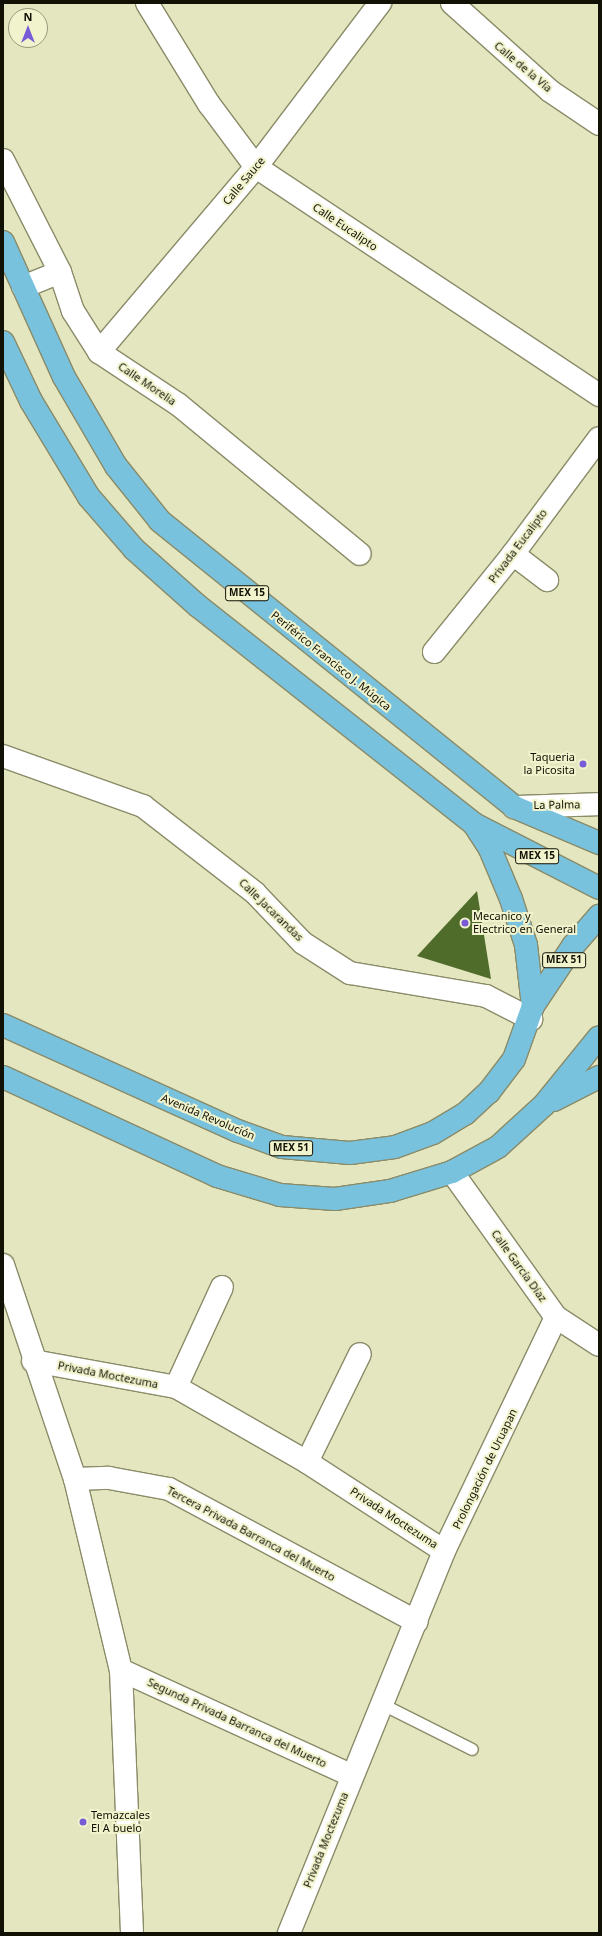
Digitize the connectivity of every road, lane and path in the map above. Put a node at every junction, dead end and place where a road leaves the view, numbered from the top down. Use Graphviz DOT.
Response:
graph roads {
  1 [pos="147,3"];
  2 [pos="380,3"];
  3 [pos="452,3"];
  4 [pos="599,124"];
  5 [pos="3,160"];
  6 [pos="256,167"];
  7 [pos="3,242"];
  8 [pos="60,272"];
  9 [pos="23,287"];
  10 [pos="3,342"];
  11 [pos="99,352"];
  12 [pos="599,395"];
  13 [pos="599,438"];
  14 [pos="360,554"];
  15 [pos="513,554"];
  16 [pos="548,580"];
  17 [pos="434,652"];
  18 [pos="3,756"];
  19 [pos="599,804"];
  20 [pos="514,807"];
  21 [pos="474,824"];
  22 [pos="599,843"];
  23 [pos="599,888"];
  24 [pos="599,916"];
  25 [pos="532,1012"];
  26 [pos="3,1025"];
  27 [pos="599,1037"];
  28 [pos="3,1076"];
  29 [pos="599,1077"];
  30 [pos="544,1105"];
  31 [pos="452,1172"];
  32 [pos="3,1265"];
  33 [pos="222,1287"];
  34 [pos="556,1317"];
  35 [pos="599,1346"];
  36 [pos="360,1354"];
  37 [pos="33,1361"];
  38 [pos="176,1387"];
  39 [pos="307,1462"];
  40 [pos="75,1479"];
  41 [pos="444,1551"];
  42 [pos="417,1622"];
  43 [pos="121,1670"];
  44 [pos="384,1705"];
  45 [pos="472,1749"];
  46 [pos="352,1776"];
  47 [pos="132,1933"];
  48 [pos="289,1933"];
  1 -- 6 [label="street, Calle Eucalipto"];
  2 -- 6 [label="street, Calle Sauce"];
  3 -- 4 [label="street, Calle de la Vía"];
  5 -- 8 [label="street, Calle Morelia"];
  6 -- 11 [label="street, Calle Sauce"];
  6 -- 12 [label="street, Calle Eucalipto"];
  7 -- 9 [label="main road, Periférico Francisco J. Múgica / MEX 15"];
  8 -- 9 [label="street"];
  8 -- 11 [label="street, Calle Morelia"];
  9 -- 20 [label="main road, Periférico Francisco J. Múgica / MEX 15"];
  10 -- 21 [label="main road, MEX 15"];
  11 -- 14 [label="street, Calle Morelia"];
  13 -- 15 [label="street, Privada Eucalipto"];
  15 -- 16 [label="street"];
  15 -- 17 [label="street, Privada Eucalipto"];
  18 -- 25 [label="street, Calle Jacarandas"];
  19 -- 20 [label="street, La Palma"];
  20 -- 22 [label="main road, Periférico Francisco J. Múgica / MEX 15"];
  21 -- 23 [label="main road, MEX 15"];
  21 -- 25 [label="main road"];
  24 -- 25 [label="main road, Avenida Revolución / MEX 51"];
  25 -- 26 [label="main road, Avenida Revolución / MEX 51"];
  27 -- 30 [label="main road"];
  28 -- 31 [label="main road"];
  29 -- 30 [label="main road"];
  30 -- 31 [label="main road"];
  31 -- 34 [label="street, Calle García Díaz"];
  32 -- 37 [label="street"];
  33 -- 38 [label="street"];
  34 -- 35 [label="street, Calle García Díaz"];
  34 -- 41 [label="street, Prolongación de Uruapan"];
  36 -- 39 [label="street"];
  37 -- 38 [label="street, Privada Moctezuma"];
  37 -- 40 [label="street"];
  38 -- 39 [label="street, Privada Moctezuma"];
  39 -- 41 [label="street, Privada Moctezuma"];
  40 -- 42 [label="street, Tercera Privada Barranca del Muerto"];
  40 -- 43 [label="street"];
  41 -- 42 [label="street, Privada Moctezuma"];
  42 -- 44 [label="street, Privada Moctezuma"];
  43 -- 46 [label="street, Segunda Privada Barranca del Muerto"];
  43 -- 47 [label="street"];
  44 -- 45 [label="lane"];
  44 -- 46 [label="street, Privada Moctezuma"];
  46 -- 48 [label="street, Privada Moctezuma"];
}
